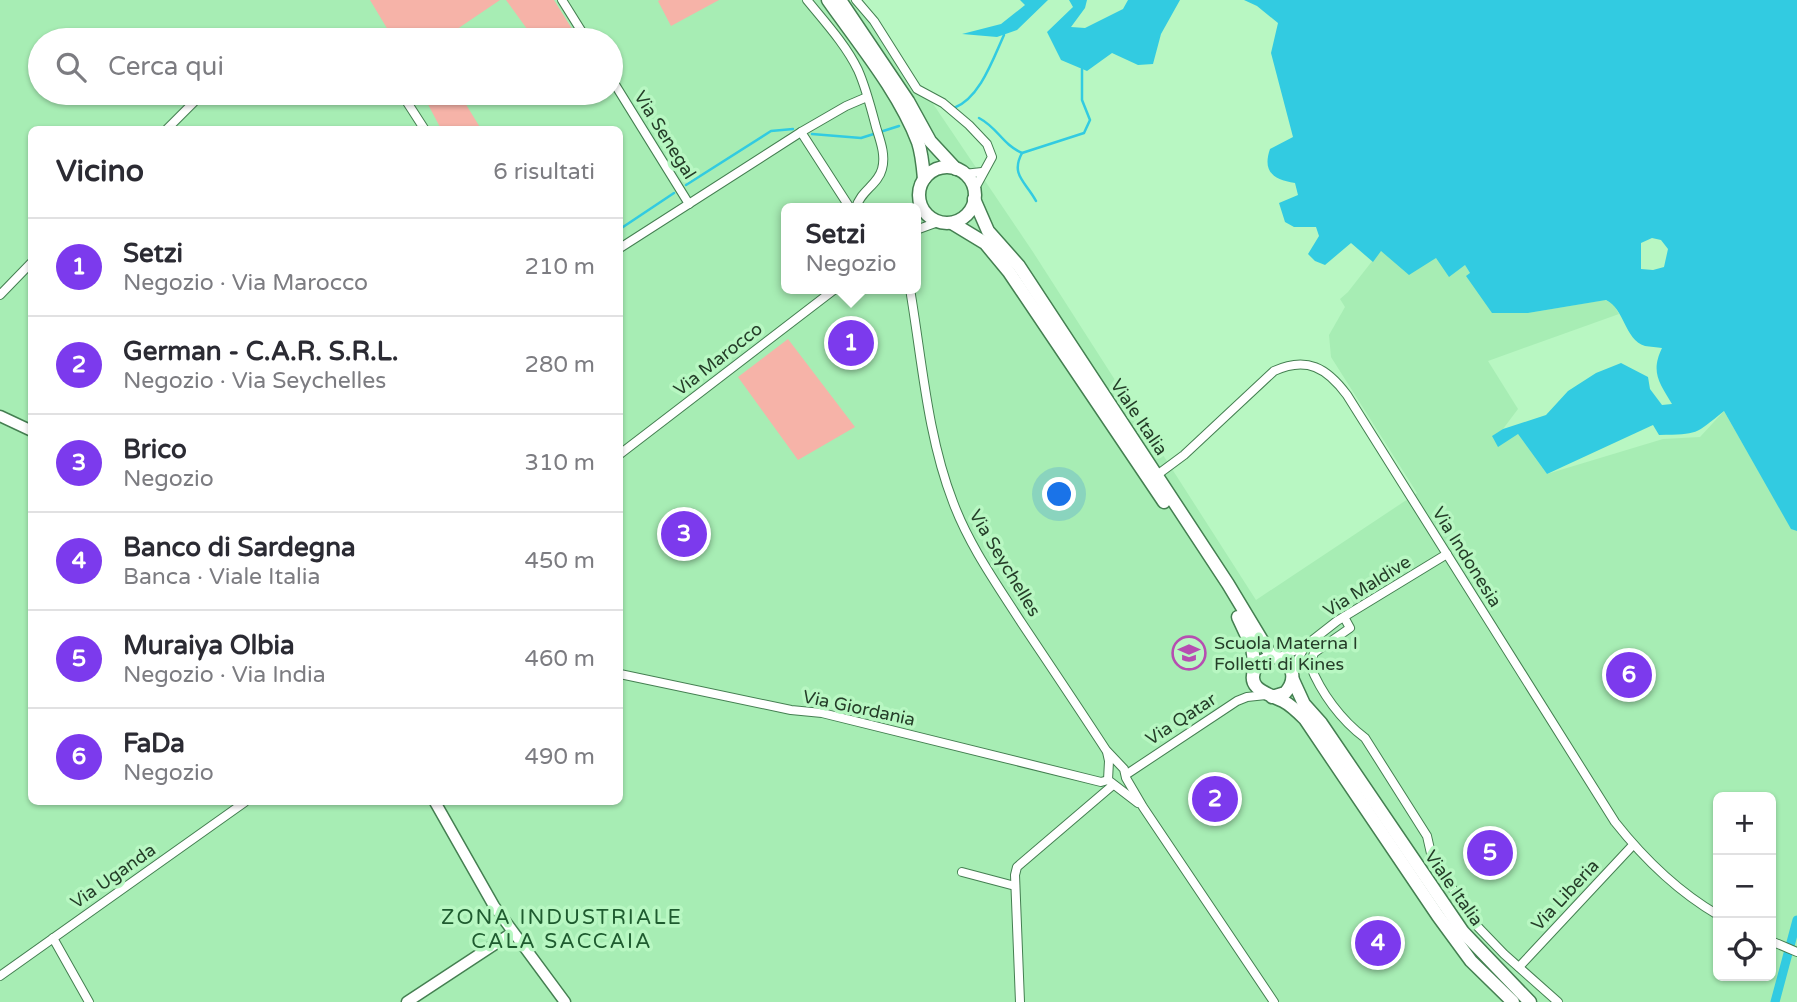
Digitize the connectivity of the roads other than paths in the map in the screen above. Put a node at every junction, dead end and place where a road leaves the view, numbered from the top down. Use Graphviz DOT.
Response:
graph roads {
  1 [pos="562,0"];
  2 [pos="807,0"];
  3 [pos="828,0"];
  4 [pos="840,0"];
  5 [pos="856,0"];
  6 [pos="580,28"];
  7 [pos="623,97"];
  8 [pos="867,97"];
  9 [pos="191,105"];
  10 [pos="408,105"];
  11 [pos="170,126"];
  12 [pos="423,126"];
  13 [pos="801,132"];
  14 [pos="960,171"];
  15 [pos="982,172"];
  16 [pos="924,179"];
  17 [pos="974,194"];
  18 [pos="847,203"];
  19 [pos="858,203"];
  20 [pos="918,203"];
  21 [pos="689,204"];
  22 [pos="921,210"];
  23 [pos="945,222"];
  24 [pos="921,229"];
  25 [pos="623,246"];
  26 [pos="28,266"];
  27 [pos="828,294"];
  28 [pos="912,294"];
  29 [pos="0,296"];
  30 [pos="0,416"];
  31 [pos="28,429"];
  32 [pos="623,450"];
  33 [pos="1157,475"];
  34 [pos="1447,554"];
  35 [pos="1344,617"];
  36 [pos="1305,646"];
  37 [pos="1275,657"];
  38 [pos="623,675"];
  39 [pos="1254,675"];
  40 [pos="1292,676"];
  41 [pos="1269,696"];
  42 [pos="1237,701"];
  43 [pos="1106,750"];
  44 [pos="1124,772"];
  45 [pos="1111,778"];
  46 [pos="1091,779"];
  47 [pos="1096,798"];
  48 [pos="241,805"];
  49 [pos="437,805"];
  50 [pos="1143,807"];
  51 [pos="1633,845"];
  52 [pos="962,872"];
  53 [pos="1015,886"];
  54 [pos="1713,912"];
  55 [pos="512,933"];
  56 [pos="52,938"];
  57 [pos="1776,942"];
  58 [pos="1797,952"];
  59 [pos="1520,967"];
  60 [pos="0,976"];
  61 [pos="89,1002"];
  62 [pos="407,1002"];
  63 [pos="565,1002"];
  64 [pos="1020,1002"];
  65 [pos="1273,1002"];
  66 [pos="1513,1002"];
  67 [pos="1530,1002"];
  68 [pos="1558,1002"];
  1 -- 6 [label="street"];
  2 -- 8 [label="street"];
  3 -- 16 [label="main road"];
  4 -- 14 [label="main road"];
  5 -- 15 [label="street"];
  7 -- 21 [label="street, Via Senegal"];
  8 -- 13 [label="street, Via Senegal"];
  8 -- 19 [label="street"];
  9 -- 11 [label="street"];
  10 -- 12 [label="street"];
  13 -- 18 [label="street"];
  13 -- 21 [label="street, Via Senegal"];
  14 -- 15 [label="street"];
  14 -- 16 [label="main road"];
  14 -- 17 [label="main road"];
  15 -- 17 [label="street"];
  16 -- 20 [label="main road"];
  17 -- 23 [label="main road"];
  17 -- 33 [label="main road, Viale Italia"];
  21 -- 25 [label="street"];
  22 -- 23 [label="main road"];
  23 -- 24 [label="street"];
  23 -- 39 [label="main road, Viale Italia"];
  26 -- 29 [label="street"];
  27 -- 32 [label="street, Via Marocco"];
  28 -- 43 [label="street, Via Seychelles"];
  30 -- 31 [label="street"];
  33 -- 34 [label="street, Via Indonesia"];
  33 -- 37 [label="main road, Viale Italia"];
  34 -- 35 [label="street, Via Maldive"];
  34 -- 51 [label="street, Via Indonesia"];
  35 -- 36 [label="street, Via Maldive"];
  35 -- 59 [label="street"];
  36 -- 37 [label="street, Via Maldive"];
  36 -- 40 [label="street, Via Maldive"];
  37 -- 39 [label="main road"];
  37 -- 40 [label="main road"];
  38 -- 46 [label="street, Via Giordania"];
  39 -- 41 [label="main road"];
  39 -- 42 [label="street"];
  40 -- 41 [label="main road"];
  40 -- 67 [label="main road, Viale Italia"];
  41 -- 42 [label="street"];
  41 -- 66 [label="main road, Viale Italia"];
  42 -- 44 [label="street, Via Qatar"];
  43 -- 44 [label="street, Via Seychelles"];
  43 -- 45 [label="street, Via Seychelles"];
  44 -- 45 [label="street"];
  44 -- 45 [label="street"];
  44 -- 50 [label="street, Via Seychelles"];
  45 -- 46 [label="street, Via Giordania"];
  45 -- 47 [label="street"];
  45 -- 50 [label="street, Via Seychelles"];
  46 -- 47 [label="street"];
  47 -- 53 [label="street"];
  48 -- 56 [label="street, Via Uganda"];
  49 -- 55 [label="street"];
  50 -- 65 [label="street, Via Seychelles"];
  51 -- 54 [label="street, Via Indonesia"];
  51 -- 59 [label="street, Via Liberia"];
  52 -- 53 [label="street"];
  53 -- 64 [label="street"];
  55 -- 62 [label="street"];
  55 -- 63 [label="street"];
  56 -- 60 [label="street, Via Uganda"];
  56 -- 61 [label="street"];
  57 -- 58 [label="street"];
  59 -- 68 [label="street"];
}
